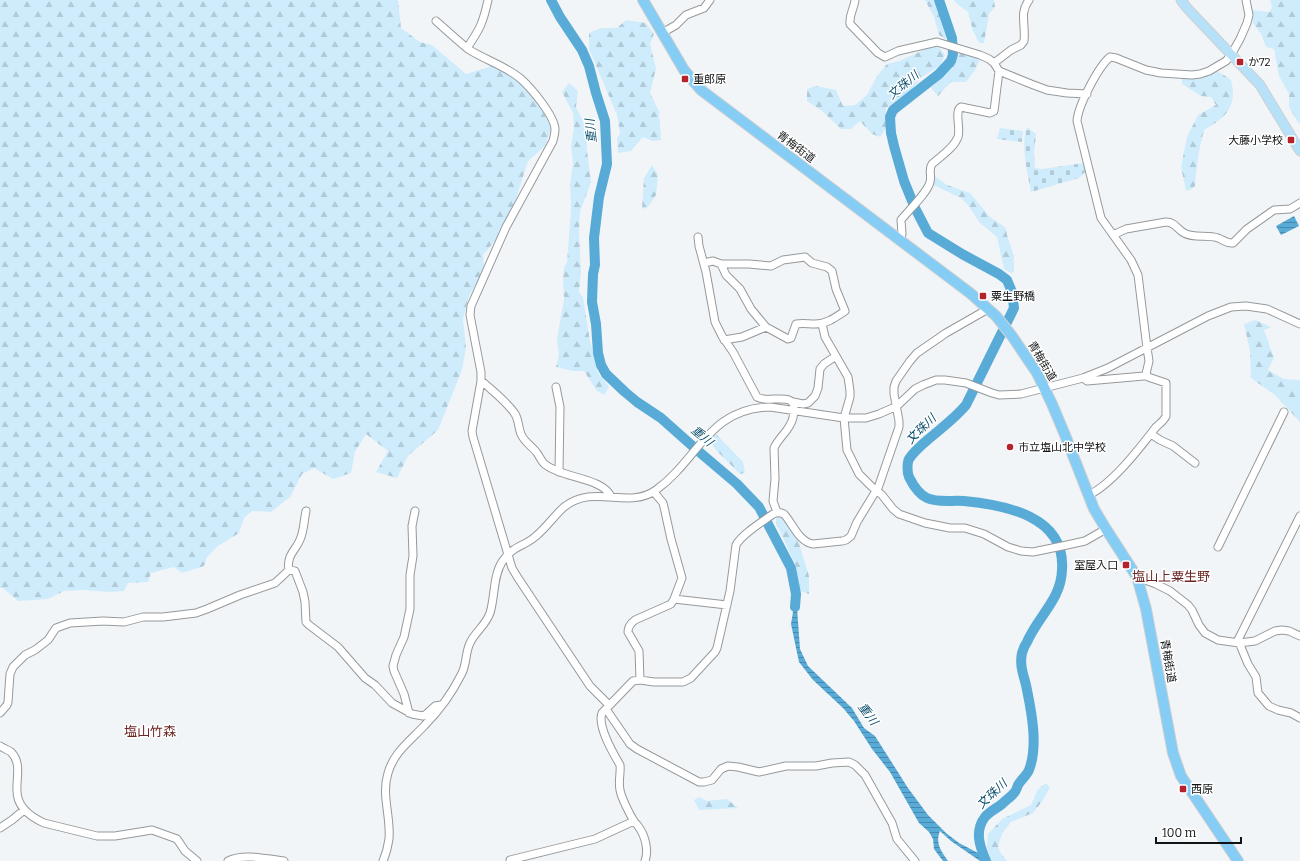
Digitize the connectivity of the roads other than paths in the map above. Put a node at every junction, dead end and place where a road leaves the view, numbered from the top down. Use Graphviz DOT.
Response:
graph roads {
  1 [pos="488,0"];
  2 [pos="643,0"];
  3 [pos="710,0"];
  4 [pos="855,0"];
  5 [pos="1029,0"];
  6 [pos="1181,0"];
  7 [pos="1246,0"];
  8 [pos="436,21"];
  9 [pos="662,33"];
  10 [pos="467,48"];
  11 [pos="1231,55"];
  12 [pos="994,64"];
  13 [pos="999,71"];
  14 [pos="1087,94"];
  15 [pos="1299,148"];
  16 [pos="1300,203"];
  17 [pos="1113,235"];
  18 [pos="698,237"];
  19 [pos="900,240"];
  20 [pos="704,263"];
  21 [pos="722,264"];
  22 [pos="992,313"];
  23 [pos="822,324"];
  24 [pos="1300,324"];
  25 [pos="766,327"];
  26 [pos="724,340"];
  27 [pos="1148,348"];
  28 [pos="836,356"];
  29 [pos="1146,374"];
  30 [pos="1083,378"];
  31 [pos="481,382"];
  32 [pos="556,387"];
  33 [pos="1044,388"];
  34 [pos="793,406"];
  35 [pos="897,406"];
  36 [pos="1284,412"];
  37 [pos="844,418"];
  38 [pos="1151,434"];
  39 [pos="1196,463"];
  40 [pos="559,472"];
  41 [pos="877,491"];
  42 [pos="654,492"];
  43 [pos="1089,495"];
  44 [pos="611,497"];
  45 [pos="306,511"];
  46 [pos="415,511"];
  47 [pos="775,513"];
  48 [pos="1300,516"];
  49 [pos="1106,529"];
  50 [pos="1218,547"];
  51 [pos="508,554"];
  52 [pos="289,570"];
  53 [pos="1137,577"];
  54 [pos="674,599"];
  55 [pos="727,606"];
  56 [pos="1300,636"];
  57 [pos="1239,643"];
  58 [pos="640,680"];
  59 [pos="442,705"];
  60 [pos="607,707"];
  61 [pos="0,713"];
  62 [pos="409,713"];
  63 [pos="1300,718"];
  64 [pos="0,746"];
  65 [pos="24,810"];
  66 [pos="634,821"];
  67 [pos="0,828"];
  68 [pos="197,861"];
  69 [pos="228,861"];
  70 [pos="284,861"];
  71 [pos="383,861"];
  72 [pos="510,861"];
  73 [pos="646,861"];
  74 [pos="915,861"];
  75 [pos="1238,861"];
  1 -- 10 [label="street"];
  2 -- 9 [label="highway, 青梅街道"];
  3 -- 9 [label="street"];
  4 -- 12 [label="street"];
  5 -- 12 [label="street"];
  6 -- 11 [label="main road"];
  7 -- 11 [label="street"];
  8 -- 10 [label="street"];
  9 -- 19 [label="highway, 青梅街道"];
  10 -- 31 [label="street"];
  11 -- 14 [label="street"];
  11 -- 15 [label="main road"];
  12 -- 13 [label="street"];
  13 -- 14 [label="street"];
  13 -- 19 [label="street"];
  14 -- 17 [label="street"];
  16 -- 17 [label="street"];
  17 -- 27 [label="street"];
  18 -- 20 [label="street"];
  19 -- 22 [label="highway, 青梅街道"];
  20 -- 21 [label="street"];
  20 -- 26 [label="street"];
  21 -- 23 [label="street"];
  21 -- 25 [label="street"];
  22 -- 33 [label="highway, 青梅街道"];
  22 -- 35 [label="street"];
  23 -- 25 [label="street"];
  23 -- 28 [label="street"];
  24 -- 27 [label="street"];
  25 -- 26 [label="street"];
  26 -- 34 [label="street"];
  27 -- 29 [label="street"];
  27 -- 30 [label="street"];
  28 -- 34 [label="street"];
  28 -- 37 [label="street"];
  29 -- 30 [label="street"];
  29 -- 38 [label="street"];
  30 -- 33 [label="street"];
  31 -- 40 [label="street"];
  31 -- 51 [label="street"];
  32 -- 40 [label="street"];
  33 -- 35 [label="street"];
  33 -- 43 [label="highway, 青梅街道"];
  34 -- 37 [label="street"];
  34 -- 42 [label="street"];
  34 -- 47 [label="street"];
  35 -- 37 [label="street"];
  35 -- 41 [label="street"];
  36 -- 50 [label="street"];
  37 -- 41 [label="street"];
  38 -- 39 [label="street"];
  38 -- 43 [label="street"];
  40 -- 44 [label="street"];
  41 -- 47 [label="street"];
  41 -- 49 [label="street"];
  42 -- 44 [label="street"];
  42 -- 54 [label="street"];
  43 -- 49 [label="highway, 青梅街道"];
  44 -- 51 [label="street"];
  45 -- 52 [label="street"];
  46 -- 62 [label="street"];
  47 -- 55 [label="street"];
  48 -- 57 [label="street"];
  49 -- 53 [label="highway, 青梅街道"];
  51 -- 59 [label="street"];
  51 -- 60 [label="street"];
  52 -- 61 [label="street"];
  52 -- 62 [label="street"];
  53 -- 57 [label="street"];
  53 -- 75 [label="highway, 青梅街道"];
  54 -- 55 [label="street"];
  54 -- 58 [label="street"];
  55 -- 58 [label="street"];
  56 -- 57 [label="street"];
  57 -- 63 [label="street"];
  58 -- 60 [label="street"];
  59 -- 62 [label="street"];
  59 -- 71 [label="street"];
  60 -- 66 [label="street"];
  60 -- 74 [label="street"];
  64 -- 65 [label="street"];
  65 -- 67 [label="street"];
  65 -- 68 [label="street"];
  66 -- 72 [label="street"];
  66 -- 73 [label="street"];
  69 -- 70 [label="street"];
}
